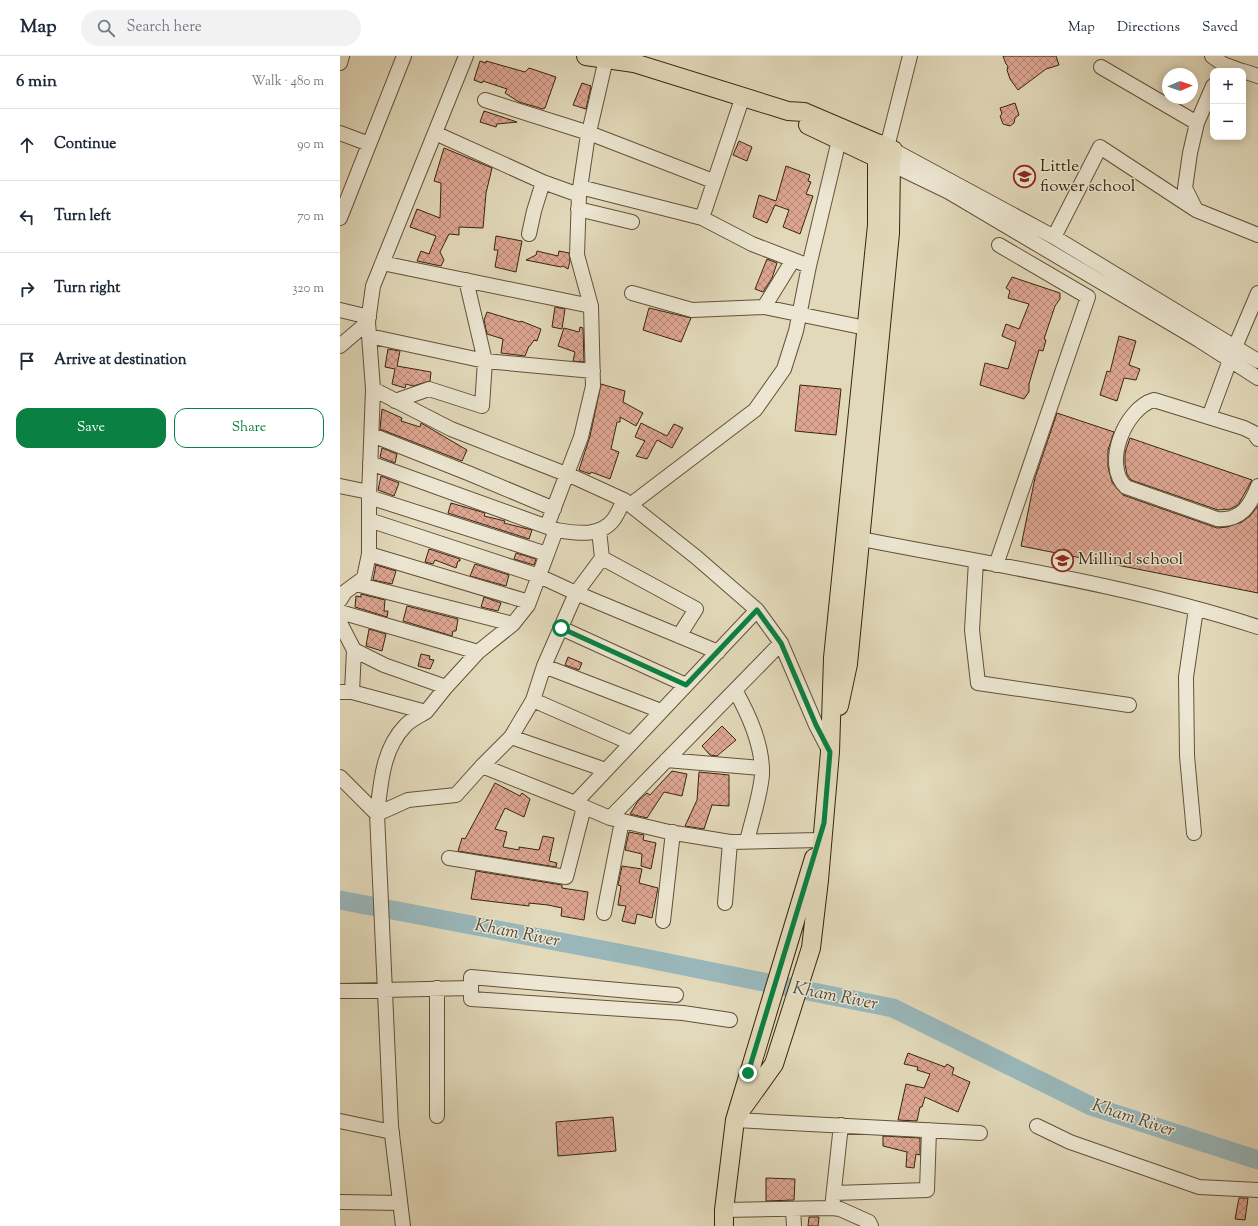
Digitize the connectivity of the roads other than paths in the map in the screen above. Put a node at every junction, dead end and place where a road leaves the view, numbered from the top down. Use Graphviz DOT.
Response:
graph roads {
  1 [pos="342,56"];
  2 [pos="404,56"];
  3 [pos="466,56"];
  4 [pos="586,56"];
  5 [pos="910,56"];
  6 [pos="606,59"];
  7 [pos="340,63"];
  8 [pos="1218,64"];
  9 [pos="1101,67"];
  10 [pos="1232,68"];
  11 [pos="1246,72"];
  12 [pos="1258,76"];
  13 [pos="1210,93"];
  14 [pos="743,96"];
  15 [pos="485,100"];
  16 [pos="788,111"];
  17 [pos="1197,123"];
  18 [pos="340,133"];
  19 [pos="435,133"];
  20 [pos="589,133"];
  21 [pos="839,140"];
  22 [pos="369,144"];
  23 [pos="886,153"];
  24 [pos="713,181"];
  25 [pos="543,182"];
  26 [pos="579,197"];
  27 [pos="1196,210"];
  28 [pos="340,218"];
  29 [pos="702,218"];
  30 [pos="632,222"];
  31 [pos="529,234"];
  32 [pos="1258,235"];
  33 [pos="1054,237"];
  34 [pos="999,245"];
  35 [pos="793,260"];
  36 [pos="382,263"];
  37 [pos="809,266"];
  38 [pos="466,280"];
  39 [pos="632,293"];
  40 [pos="1258,293"];
  41 [pos="590,306"];
  42 [pos="764,307"];
  43 [pos="340,310"];
  44 [pos="800,315"];
  45 [pos="369,325"];
  46 [pos="866,328"];
  47 [pos="340,346"];
  48 [pos="1234,347"];
  49 [pos="1230,360"];
  50 [pos="485,361"];
  51 [pos="1258,361"];
  52 [pos="593,371"];
  53 [pos="1258,378"];
  54 [pos="373,389"];
  55 [pos="395,400"];
  56 [pos="1209,417"];
  57 [pos="372,435"];
  58 [pos="1258,439"];
  59 [pos="370,463"];
  60 [pos="567,474"];
  61 [pos="340,486"];
  62 [pos="1258,486"];
  63 [pos="369,494"];
  64 [pos="627,502"];
  65 [pos="554,509"];
  66 [pos="369,520"];
  67 [pos="552,528"];
  68 [pos="599,530"];
  69 [pos="853,537"];
  70 [pos="369,554"];
  71 [pos="547,554"];
  72 [pos="602,558"];
  73 [pos="976,561"];
  74 [pos="996,565"];
  75 [pos="539,576"];
  76 [pos="345,592"];
  77 [pos="576,593"];
  78 [pos="530,602"];
  79 [pos="1196,609"];
  80 [pos="757,610"];
  81 [pos="340,612"];
  82 [pos="340,623"];
  83 [pos="513,624"];
  84 [pos="1258,627"];
  85 [pos="561,628"];
  86 [pos="679,636"];
  87 [pos="781,643"];
  88 [pos="354,650"];
  89 [pos="478,652"];
  90 [pos="718,652"];
  91 [pos="544,666"];
  92 [pos="686,685"];
  93 [pos="446,686"];
  94 [pos="735,690"];
  95 [pos="346,692"];
  96 [pos="533,700"];
  97 [pos="1129,705"];
  98 [pos="426,712"];
  99 [pos="661,712"];
  100 [pos="511,737"];
  101 [pos="632,743"];
  102 [pos="830,752"];
  103 [pos="666,760"];
  104 [pos="482,766"];
  105 [pos="761,768"];
  106 [pos="606,770"];
  107 [pos="340,777"];
  108 [pos="580,805"];
  109 [pos="377,814"];
  110 [pos="616,819"];
  111 [pos="822,831"];
  112 [pos="673,832"];
  113 [pos="1194,833"];
  114 [pos="747,841"];
  115 [pos="730,842"];
  116 [pos="449,858"];
  117 [pos="725,903"];
  118 [pos="604,913"];
  119 [pos="663,921"];
  120 [pos="386,988"];
  121 [pos="436,988"];
  122 [pos="471,988"];
  123 [pos="340,991"];
  124 [pos="676,995"];
  125 [pos="730,1020"];
  126 [pos="437,1116"];
  127 [pos="736,1118"];
  128 [pos="340,1122"];
  129 [pos="841,1125"];
  130 [pos="1037,1126"];
  131 [pos="929,1130"];
  132 [pos="392,1132"];
  133 [pos="980,1133"];
  134 [pos="1258,1190"];
  135 [pos="834,1193"];
  136 [pos="340,1202"];
  137 [pos="400,1203"];
  138 [pos="832,1208"];
  139 [pos="793,1209"];
  140 [pos="724,1218"];
  141 [pos="403,1226"];
  142 [pos="794,1226"];
  143 [pos="871,1226"];
  1 -- 7 [label="street"];
  2 -- 22 [label="street"];
  3 -- 19 [label="street"];
  4 -- 6 [label="main road"];
  5 -- 23 [label="street"];
  6 -- 14 [label="main road"];
  6 -- 20 [label="street"];
  8 -- 10 [label="street"];
  9 -- 17 [label="street"];
  11 -- 12 [label="street"];
  13 -- 17 [label="street"];
  14 -- 16 [label="main road"];
  14 -- 24 [label="street"];
  15 -- 20 [label="street"];
  16 -- 21 [label="main road"];
  16 -- 23 [label="main road"];
  17 -- 27 [label="street"];
  18 -- 22 [label="street"];
  19 -- 25 [label="street"];
  19 -- 36 [label="street"];
  20 -- 24 [label="street"];
  20 -- 26 [label="street"];
  21 -- 23 [label="main road"];
  21 -- 37 [label="street"];
  22 -- 28 [label="street"];
  23 -- 33 [label="street"];
  23 -- 46 [label="main road"];
  23 -- 49 [label="street"];
  23 -- 69 [label="main road"];
  24 -- 29 [label="street"];
  25 -- 26 [label="street"];
  25 -- 31 [label="street"];
  26 -- 29 [label="street"];
  26 -- 30 [label="street"];
  26 -- 41 [label="street"];
  27 -- 32 [label="street"];
  27 -- 33 [label="street"];
  29 -- 35 [label="street"];
  33 -- 48 [label="street"];
  34 -- 74 [label="street"];
  35 -- 37 [label="street"];
  35 -- 42 [label="street"];
  36 -- 38 [label="street"];
  36 -- 45 [label="street"];
  37 -- 44 [label="street"];
  38 -- 41 [label="street"];
  38 -- 50 [label="street"];
  39 -- 42 [label="street"];
  40 -- 48 [label="street"];
  41 -- 52 [label="street"];
  42 -- 44 [label="street"];
  43 -- 45 [label="street"];
  44 -- 46 [label="street"];
  44 -- 64 [label="street"];
  45 -- 47 [label="street"];
  45 -- 50 [label="street"];
  45 -- 54 [label="street"];
  46 -- 69 [label="main road"];
  48 -- 51 [label="street"];
  49 -- 53 [label="street"];
  49 -- 56 [label="street"];
  50 -- 52 [label="street"];
  50 -- 55 [label="street"];
  52 -- 60 [label="street"];
  54 -- 55 [label="street"];
  54 -- 57 [label="street"];
  55 -- 60 [label="street"];
  56 -- 58 [label="street"];
  56 -- 62 [label="street"];
  57 -- 59 [label="street"];
  57 -- 65 [label="street"];
  59 -- 63 [label="street"];
  59 -- 67 [label="street"];
  60 -- 64 [label="street"];
  60 -- 65 [label="street"];
  61 -- 63 [label="street"];
  63 -- 66 [label="street"];
  63 -- 71 [label="street"];
  64 -- 68 [label="street"];
  64 -- 80 [label="street"];
  65 -- 67 [label="street"];
  66 -- 70 [label="street"];
  66 -- 75 [label="street"];
  67 -- 68 [label="street"];
  67 -- 71 [label="street"];
  68 -- 72 [label="street"];
  69 -- 73 [label="street"];
  69 -- 102 [label="main road"];
  70 -- 76 [label="street"];
  70 -- 78 [label="street"];
  71 -- 75 [label="street"];
  72 -- 77 [label="street"];
  72 -- 86 [label="street"];
  73 -- 74 [label="street"];
  73 -- 97 [label="street"];
  74 -- 79 [label="street"];
  75 -- 77 [label="street"];
  75 -- 78 [label="street"];
  76 -- 83 [label="street"];
  77 -- 85 [label="street"];
  77 -- 86 [label="street"];
  78 -- 83 [label="street"];
  79 -- 84 [label="street"];
  79 -- 113 [label="street"];
  80 -- 87 [label="street"];
  80 -- 90 [label="street"];
  81 -- 89 [label="street"];
  82 -- 88 [label="street"];
  83 -- 89 [label="street"];
  85 -- 91 [label="street"];
  85 -- 92 [label="street"];
  86 -- 90 [label="street"];
  87 -- 94 [label="street"];
  87 -- 102 [label="street"];
  88 -- 93 [label="street"];
  88 -- 95 [label="street"];
  89 -- 93 [label="street"];
  90 -- 92 [label="street"];
  91 -- 96 [label="street"];
  91 -- 99 [label="street"];
  92 -- 99 [label="street"];
  93 -- 98 [label="street"];
  94 -- 103 [label="street"];
  94 -- 105 [label="street"];
  95 -- 98 [label="street"];
  96 -- 100 [label="street"];
  96 -- 101 [label="street"];
  98 -- 109 [label="street"];
  99 -- 101 [label="street"];
  100 -- 104 [label="street"];
  100 -- 106 [label="street"];
  101 -- 106 [label="street"];
  102 -- 111 [label="main road"];
  103 -- 105 [label="street"];
  103 -- 110 [label="street"];
  104 -- 108 [label="street"];
  104 -- 109 [label="street"];
  105 -- 114 [label="street"];
  106 -- 108 [label="street"];
  107 -- 109 [label="street"];
  108 -- 110 [label="street"];
  108 -- 116 [label="street"];
  109 -- 120 [label="street"];
  110 -- 112 [label="street"];
  110 -- 118 [label="street"];
  111 -- 114 [label="street"];
  111 -- 127 [label="main road"];
  111 -- 127 [label="main road"];
  112 -- 115 [label="street"];
  112 -- 119 [label="street"];
  114 -- 115 [label="street"];
  115 -- 117 [label="street"];
  120 -- 121 [label="street"];
  120 -- 123 [label="street"];
  120 -- 132 [label="street"];
  121 -- 122 [label="street"];
  121 -- 126 [label="street"];
  122 -- 124 [label="street"];
  122 -- 125 [label="street"];
  127 -- 129 [label="street"];
  127 -- 140 [label="main road"];
  128 -- 132 [label="street"];
  129 -- 131 [label="street"];
  129 -- 135 [label="street"];
  130 -- 134 [label="street"];
  131 -- 133 [label="street"];
  131 -- 135 [label="street"];
  132 -- 137 [label="street"];
  135 -- 138 [label="street"];
  136 -- 137 [label="street"];
  137 -- 141 [label="street"];
  138 -- 139 [label="street"];
  138 -- 143 [label="street"];
  139 -- 140 [label="street"];
  139 -- 142 [label="street"];
}
